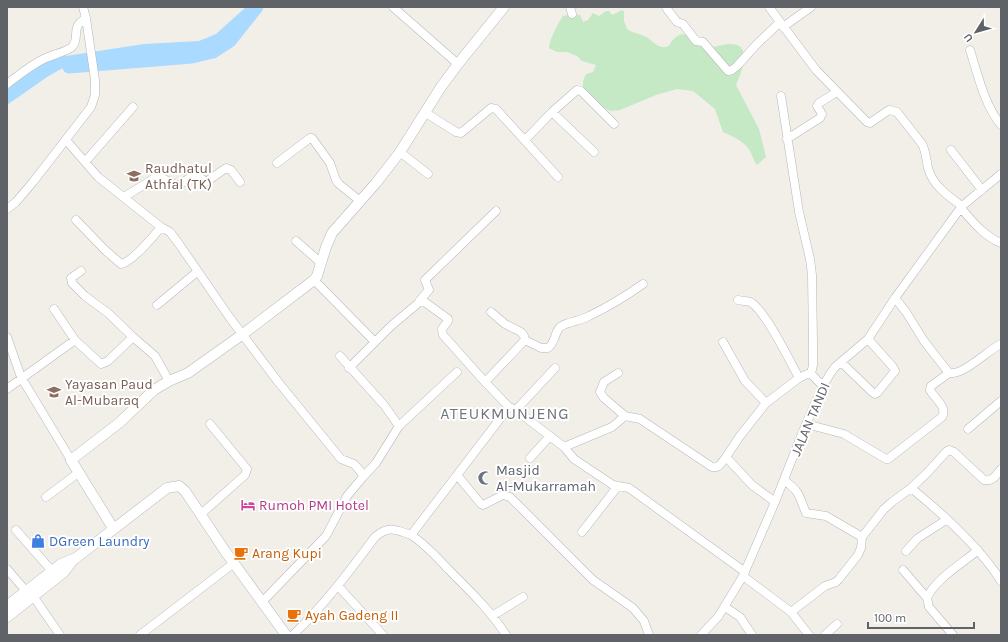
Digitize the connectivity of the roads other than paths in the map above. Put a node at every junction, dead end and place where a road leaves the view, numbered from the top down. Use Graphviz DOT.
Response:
graph roads {
  1 [pos="83,7"];
  2 [pos="393,7"];
  3 [pos="504,7"];
  4 [pos="769,7"];
  5 [pos="811,7"];
  6 [pos="666,8"];
  7 [pos="86,18"];
  8 [pos="782,25"];
  9 [pos="970,50"];
  10 [pos="458,64"];
  11 [pos="7,84"];
  12 [pos="837,92"];
  13 [pos="781,96"];
  14 [pos="133,107"];
  15 [pos="552,112"];
  16 [pos="426,113"];
  17 [pos="614,124"];
  18 [pos="1001,125"];
  19 [pos="787,139"];
  20 [pos="66,140"];
  21 [pos="525,140"];
  22 [pos="951,150"];
  23 [pos="400,152"];
  24 [pos="594,152"];
  25 [pos="85,162"];
  26 [pos="277,163"];
  27 [pos="428,174"];
  28 [pos="1001,174"];
  29 [pos="558,177"];
  30 [pos="240,182"];
  31 [pos="982,190"];
  32 [pos="124,197"];
  33 [pos="360,201"];
  34 [pos="962,207"];
  35 [pos="7,209"];
  36 [pos="496,211"];
  37 [pos="76,220"];
  38 [pos="162,227"];
  39 [pos="296,241"];
  40 [pos="1001,243"];
  41 [pos="321,263"];
  42 [pos="81,270"];
  43 [pos="197,272"];
  44 [pos="314,280"];
  45 [pos="643,284"];
  46 [pos="895,298"];
  47 [pos="420,300"];
  48 [pos="738,300"];
  49 [pos="157,305"];
  50 [pos="54,309"];
  51 [pos="491,312"];
  52 [pos="243,334"];
  53 [pos="7,337"];
  54 [pos="133,337"];
  55 [pos="868,339"];
  56 [pos="75,340"];
  57 [pos="525,340"];
  58 [pos="375,342"];
  59 [pos="723,342"];
  60 [pos="1001,344"];
  61 [pos="340,356"];
  62 [pos="841,362"];
  63 [pos="349,368"];
  64 [pos="555,368"];
  65 [pos="457,372"];
  66 [pos="618,373"];
  67 [pos="950,373"];
  68 [pos="811,374"];
  69 [pos="21,377"];
  70 [pos="799,378"];
  71 [pos="169,381"];
  72 [pos="485,382"];
  73 [pos="823,386"];
  74 [pos="7,389"];
  75 [pos="1001,401"];
  76 [pos="766,403"];
  77 [pos="513,408"];
  78 [pos="625,416"];
  79 [pos="210,424"];
  80 [pos="806,424"];
  81 [pos="398,426"];
  82 [pos="968,429"];
  83 [pos="550,436"];
  84 [pos="564,447"];
  85 [pos="726,457"];
  86 [pos="530,458"];
  87 [pos="71,460"];
  88 [pos="1001,468"];
  89 [pos="78,473"];
  90 [pos="457,475"];
  91 [pos="363,477"];
  92 [pos="784,480"];
  93 [pos="618,486"];
  94 [pos="911,488"];
  95 [pos="46,497"];
  96 [pos="775,502"];
  97 [pos="201,514"];
  98 [pos="946,520"];
  99 [pos="113,528"];
  100 [pos="16,530"];
  101 [pos="582,532"];
  102 [pos="411,535"];
  103 [pos="862,537"];
  104 [pos="978,550"];
  105 [pos="906,551"];
  106 [pos="76,558"];
  107 [pos="234,564"];
  108 [pos="7,569"];
  109 [pos="903,570"];
  110 [pos="52,571"];
  111 [pos="744,574"];
  112 [pos="1000,579"];
  113 [pos="338,586"];
  114 [pos="29,594"];
  115 [pos="523,597"];
  116 [pos="927,598"];
  117 [pos="262,602"];
  118 [pos="7,606"];
  119 [pos="725,607"];
  120 [pos="791,612"];
  121 [pos="492,616"];
  122 [pos="7,617"];
  123 [pos="837,624"];
  124 [pos="60,635"];
  125 [pos="140,635"];
  126 [pos="286,635"];
  127 [pos="293,635"];
  128 [pos="383,635"];
  129 [pos="506,635"];
  130 [pos="649,635"];
  131 [pos="701,635"];
  132 [pos="752,635"];
  133 [pos="808,635"];
  134 [pos="825,635"];
  135 [pos="953,635"];
  1 -- 7 [label="street"];
  2 -- 10 [label="street"];
  3 -- 10 [label="street"];
  4 -- 8 [label="street"];
  5 -- 8 [label="street"];
  6 -- 8 [label="street"];
  7 -- 11 [label="street"];
  7 -- 20 [label="street"];
  8 -- 12 [label="street"];
  9 -- 18 [label="street"];
  10 -- 16 [label="street"];
  12 -- 19 [label="street"];
  12 -- 34 [label="street"];
  13 -- 19 [label="street"];
  14 -- 25 [label="street"];
  15 -- 17 [label="street"];
  15 -- 21 [label="street"];
  15 -- 24 [label="street"];
  16 -- 21 [label="street"];
  16 -- 23 [label="street"];
  19 -- 68 [label="street"];
  20 -- 25 [label="street"];
  20 -- 35 [label="street"];
  21 -- 29 [label="street"];
  22 -- 31 [label="street"];
  23 -- 27 [label="street"];
  23 -- 33 [label="street"];
  25 -- 32 [label="street"];
  26 -- 33 [label="street"];
  28 -- 31 [label="street, JALAN TANDI"];
  30 -- 32 [label="street"];
  31 -- 34 [label="street, JALAN TANDI"];
  32 -- 38 [label="street"];
  33 -- 41 [label="street"];
  34 -- 40 [label="street"];
  34 -- 46 [label="street, JALAN TANDI"];
  36 -- 47 [label="street"];
  37 -- 38 [label="street"];
  38 -- 43 [label="street"];
  39 -- 41 [label="street"];
  41 -- 44 [label="street"];
  42 -- 54 [label="street"];
  43 -- 49 [label="street"];
  43 -- 52 [label="street"];
  44 -- 52 [label="street"];
  44 -- 58 [label="street"];
  45 -- 57 [label="street"];
  46 -- 55 [label="street, JALAN TANDI"];
  46 -- 67 [label="street"];
  47 -- 58 [label="street"];
  47 -- 72 [label="street"];
  48 -- 70 [label="street"];
  50 -- 56 [label="street"];
  51 -- 57 [label="street"];
  52 -- 71 [label="street"];
  52 -- 91 [label="street"];
  53 -- 69 [label="street"];
  54 -- 56 [label="street"];
  54 -- 71 [label="street"];
  55 -- 62 [label="street, JALAN TANDI"];
  55 -- 62 [label="street"];
  56 -- 69 [label="street"];
  57 -- 72 [label="street"];
  58 -- 63 [label="street"];
  59 -- 76 [label="street"];
  60 -- 67 [label="street"];
  61 -- 63 [label="street"];
  62 -- 73 [label="street, JALAN TANDI"];
  63 -- 81 [label="street"];
  64 -- 77 [label="street"];
  65 -- 81 [label="street"];
  66 -- 78 [label="street"];
  67 -- 80 [label="street"];
  68 -- 70 [label="street"];
  68 -- 73 [label="street"];
  69 -- 74 [label="street"];
  69 -- 87 [label="street"];
  70 -- 76 [label="street"];
  71 -- 87 [label="street"];
  72 -- 77 [label="street"];
  73 -- 80 [label="street, JALAN TANDI"];
  75 -- 82 [label="street"];
  76 -- 85 [label="street"];
  77 -- 83 [label="street"];
  77 -- 90 [label="street"];
  78 -- 84 [label="street"];
  78 -- 85 [label="street"];
  79 -- 97 [label="street"];
  80 -- 92 [label="street, JALAN TANDI"];
  81 -- 91 [label="street"];
  83 -- 84 [label="street"];
  83 -- 86 [label="street"];
  84 -- 93 [label="street"];
  85 -- 96 [label="street"];
  87 -- 89 [label="street"];
  88 -- 94 [label="street"];
  89 -- 95 [label="street"];
  89 -- 99 [label="street"];
  90 -- 102 [label="street"];
  90 -- 130 [label="street"];
  91 -- 117 [label="street"];
  92 -- 96 [label="street, JALAN TANDI"];
  92 -- 103 [label="street"];
  93 -- 101 [label="street"];
  93 -- 111 [label="street"];
  94 -- 98 [label="street"];
  94 -- 103 [label="street"];
  96 -- 111 [label="street, JALAN TANDI"];
  97 -- 99 [label="street"];
  97 -- 107 [label="street"];
  98 -- 104 [label="street"];
  98 -- 105 [label="street"];
  99 -- 106 [label="street"];
  100 -- 110 [label="street"];
  102 -- 113 [label="street"];
  102 -- 121 [label="street"];
  103 -- 120 [label="street"];
  104 -- 112 [label="street"];
  104 -- 116 [label="street"];
  106 -- 110 [label="street"];
  106 -- 114 [label="street"];
  107 -- 117 [label="street"];
  107 -- 125 [label="street"];
  108 -- 114 [label="street"];
  109 -- 116 [label="street"];
  110 -- 114 [label="street"];
  111 -- 119 [label="street, JALAN TANDI"];
  111 -- 120 [label="street"];
  113 -- 127 [label="street"];
  113 -- 128 [label="street"];
  114 -- 118 [label="street"];
  114 -- 122 [label="street"];
  114 -- 124 [label="street"];
  115 -- 121 [label="street"];
  116 -- 135 [label="street"];
  117 -- 126 [label="street"];
  119 -- 131 [label="street, JALAN TANDI"];
  119 -- 132 [label="street"];
  120 -- 133 [label="street"];
  121 -- 129 [label="street"];
  123 -- 134 [label="street"];
}
